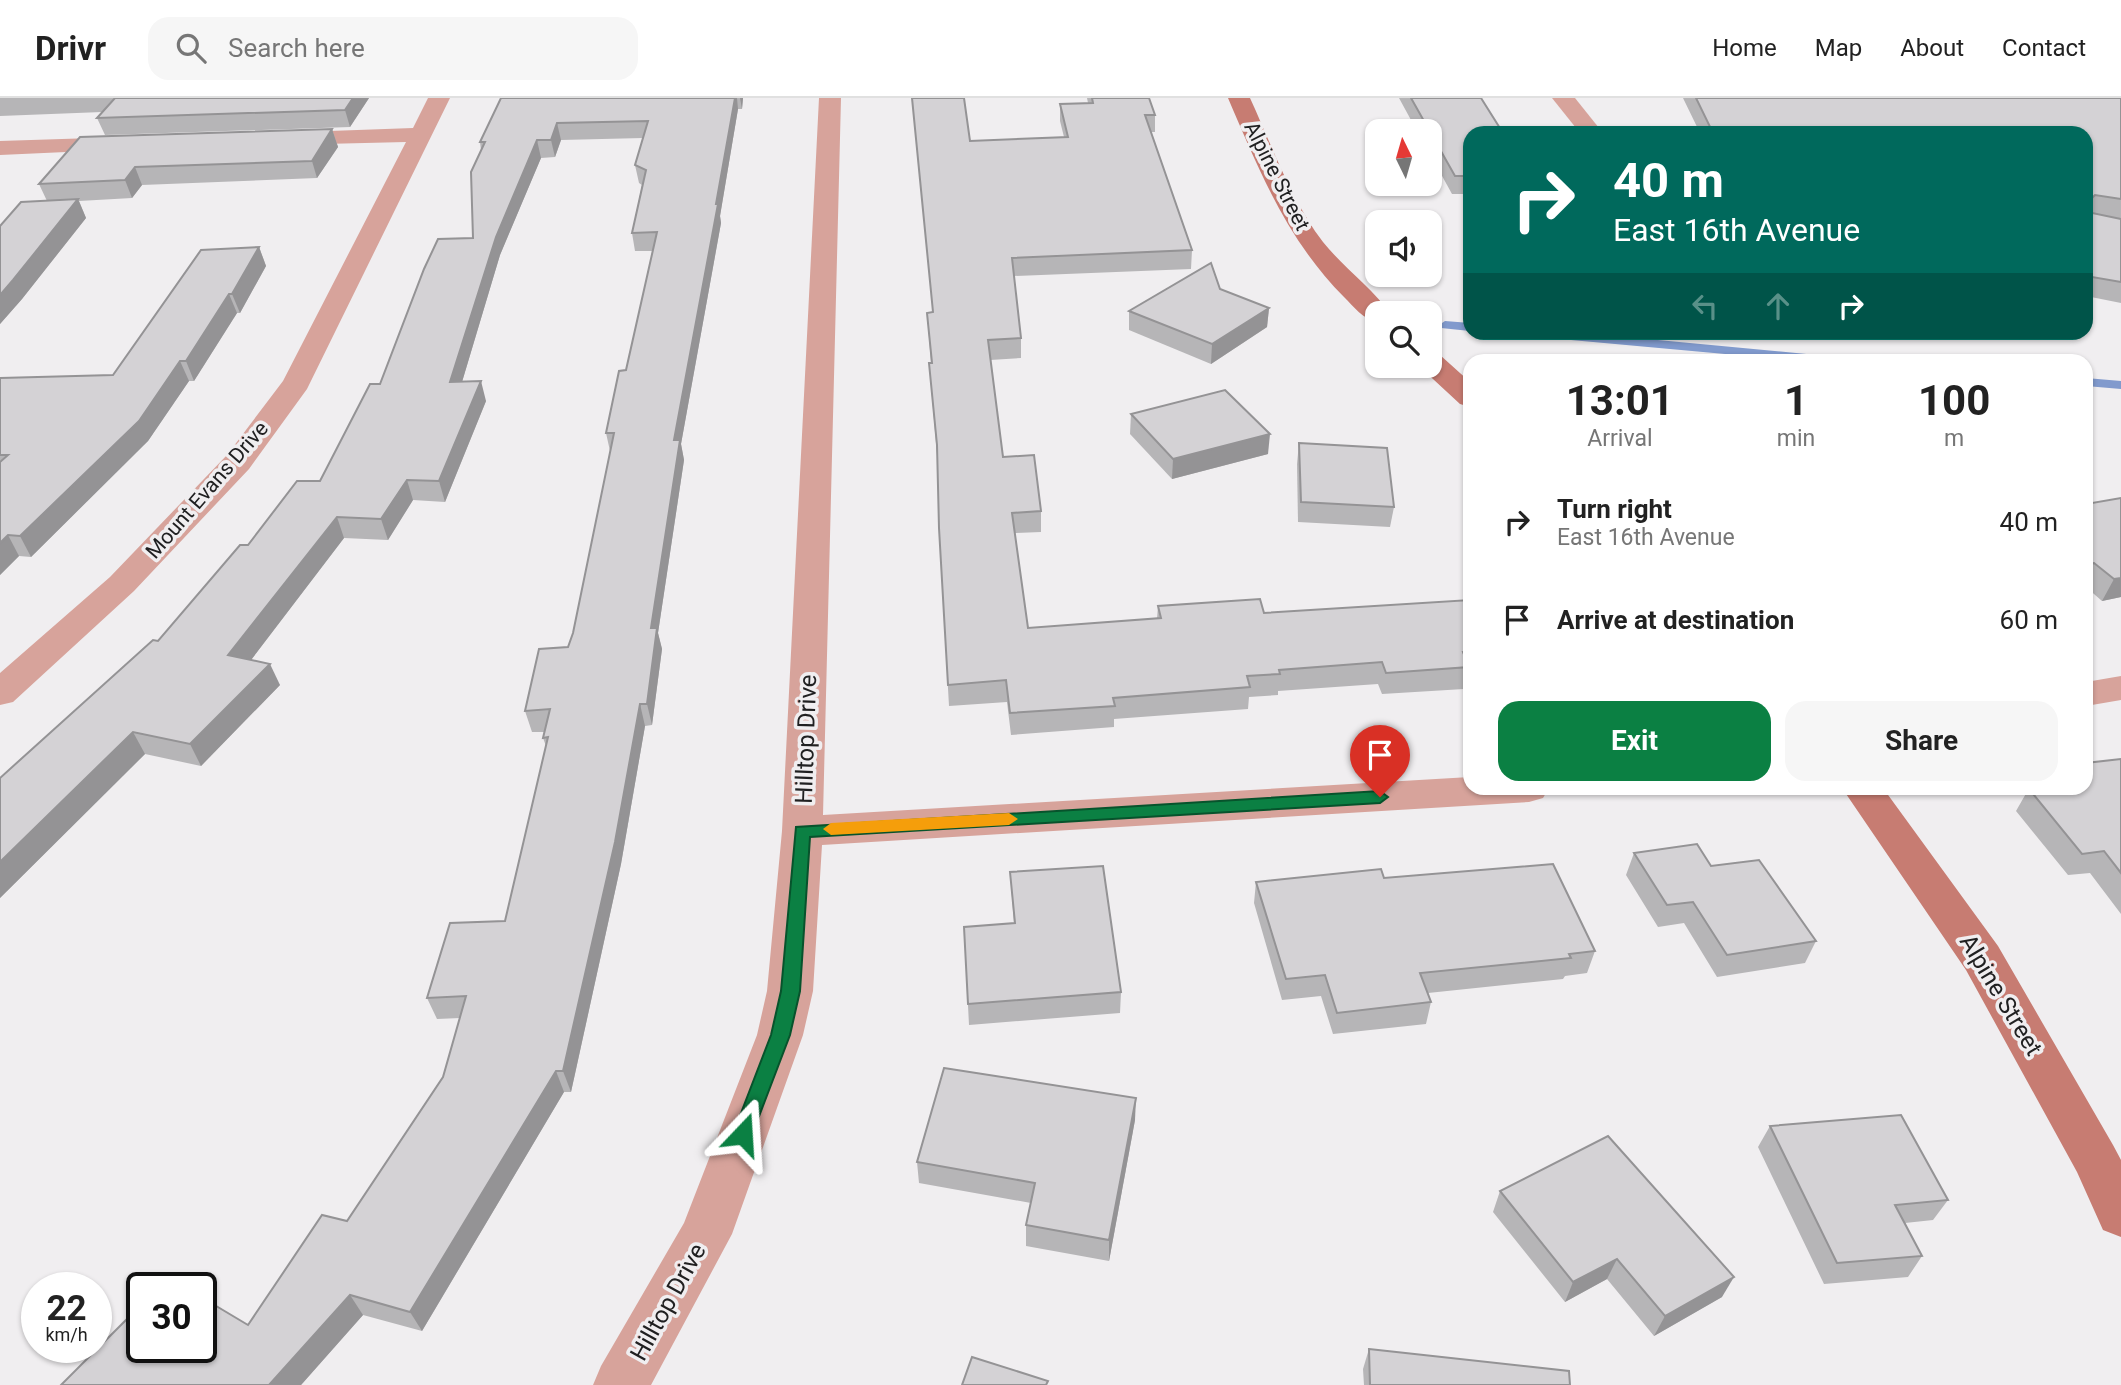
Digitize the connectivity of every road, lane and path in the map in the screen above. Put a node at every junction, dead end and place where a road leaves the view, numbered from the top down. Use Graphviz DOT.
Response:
graph roads {
  1 [pos="439,98"];
  2 [pos="830,98"];
  3 [pos="1238,98"];
  4 [pos="1563,98"];
  5 [pos="1585,126"];
  6 [pos="421,135"];
  7 [pos="261,139"];
  8 [pos="140,143"];
  9 [pos="10,148"];
  10 [pos="0,168"];
  11 [pos="1365,302"];
  12 [pos="1442,372"];
  13 [pos="1463,392"];
  14 [pos="2121,688"];
  15 [pos="0,693"];
  16 [pos="2093,693"];
  17 [pos="1463,792"];
  18 [pos="1867,795"];
  19 [pos="802,831"];
  20 [pos="2121,1214"];
  21 [pos="621,1385"];
  1 -- 6 [label="street, Mount Evans Drive"];
  2 -- 19 [label="street, Hilltop Drive"];
  3 -- 11 [label="street, Alpine Street"];
  4 -- 5 [label="street"];
  6 -- 7 [label="street"];
  6 -- 15 [label="street, Mount Evans Drive"];
  8 -- 9 [label="street"];
  9 -- 10 [label="street"];
  12 -- 13 [label="street"];
  14 -- 16 [label="street"];
  17 -- 19 [label="street"];
  18 -- 20 [label="street, Alpine Street"];
  19 -- 21 [label="street, Hilltop Drive"];
}
